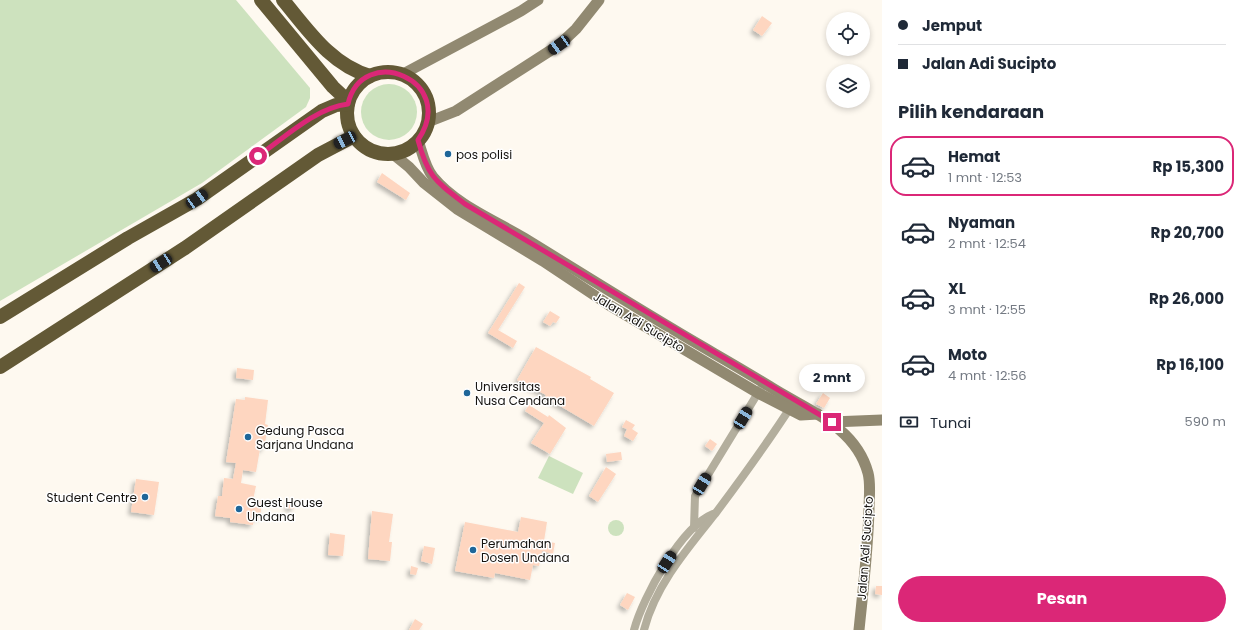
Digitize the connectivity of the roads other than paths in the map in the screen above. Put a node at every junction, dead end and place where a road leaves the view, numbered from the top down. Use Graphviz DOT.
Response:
graph roads {
  1 [pos="261,0"];
  2 [pos="283,0"];
  3 [pos="599,0"];
  4 [pos="536,1"];
  5 [pos="403,74"];
  6 [pos="370,76"];
  7 [pos="348,102"];
  8 [pos="428,122"];
  9 [pos="354,136"];
  10 [pos="418,140"];
  11 [pos="393,154"];
  12 [pos="0,316"];
  13 [pos="0,367"];
  14 [pos="764,383"];
  15 [pos="758,393"];
  16 [pos="792,405"];
  17 [pos="882,420"];
  18 [pos="832,422"];
  19 [pos="716,513"];
  20 [pos="694,528"];
  21 [pos="675,550"];
  22 [pos="683,554"];
  23 [pos="634,627"];
  24 [pos="644,629"];
  25 [pos="859,630"];
  1 -- 7 [label="highway"];
  2 -- 6 [label="highway"];
  3 -- 8 [label="main road"];
  4 -- 5 [label="main road"];
  5 -- 6 [label="highway"];
  5 -- 8 [label="highway"];
  6 -- 7 [label="highway"];
  7 -- 9 [label="highway"];
  7 -- 12 [label="highway"];
  8 -- 10 [label="highway"];
  9 -- 11 [label="highway"];
  9 -- 13 [label="highway"];
  10 -- 11 [label="highway"];
  10 -- 14 [label="main road, Jalan Adi Sucipto"];
  11 -- 15 [label="main road, Jalan Adi Sucipto"];
  14 -- 15 [label="street"];
  14 -- 16 [label="main road, Jalan Adi Sucipto"];
  15 -- 16 [label="main road, Jalan Adi Sucipto"];
  15 -- 20 [label="street"];
  16 -- 18 [label="main road, Jalan Adi Sucipto"];
  16 -- 19 [label="street"];
  17 -- 18 [label="main road"];
  18 -- 25 [label="main road, Jalan Adi Sucipto"];
  19 -- 20 [label="street"];
  19 -- 22 [label="street"];
  20 -- 21 [label="street"];
  21 -- 22 [label="street"];
  21 -- 23 [label="street"];
  22 -- 24 [label="street"];
  23 -- 24 [label="street"];
}
